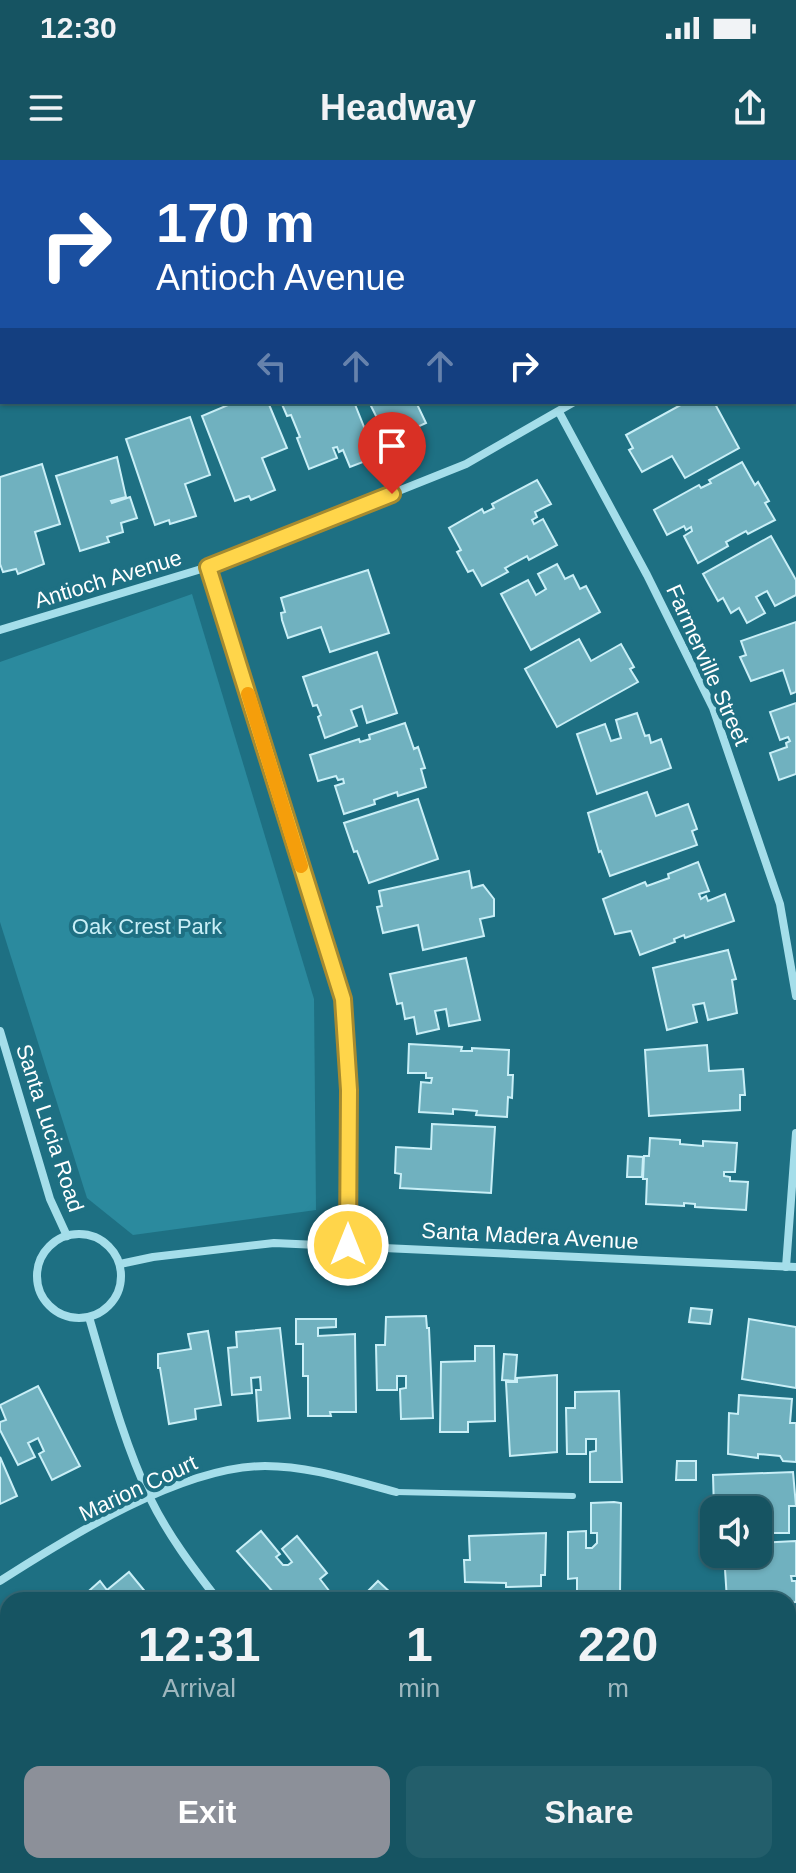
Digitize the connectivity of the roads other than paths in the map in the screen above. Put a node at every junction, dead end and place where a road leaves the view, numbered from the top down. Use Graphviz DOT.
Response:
graph roads {
  1 [pos="571,404"];
  2 [pos="559,412"];
  3 [pos="208,567"];
  4 [pos="0,630"];
  5 [pos="796,996"];
  6 [pos="0,1031"];
  7 [pos="796,1133"];
  8 [pos="67,1236"];
  9 [pos="348,1245"];
  10 [pos="120,1264"];
  11 [pos="791,1267"];
  12 [pos="89,1317"];
  13 [pos="396,1492"];
  14 [pos="573,1496"];
  15 [pos="150,1497"];
  16 [pos="0,1581"];
  17 [pos="212,1592"];
  1 -- 2 [label="street, Antioch Avenue"];
  2 -- 3 [label="street, Antioch Avenue"];
  2 -- 5 [label="street, Farmerville Street"];
  3 -- 4 [label="street, Antioch Avenue"];
  3 -- 9 [label="street"];
  6 -- 8 [label="street, Santa Lucia Road"];
  7 -- 11 [label="street"];
  8 -- 10 [label="street"];
  8 -- 12 [label="street"];
  9 -- 10 [label="street, Santa Madera Avenue"];
  9 -- 11 [label="street, Santa Madera Avenue"];
  10 -- 12 [label="street"];
  12 -- 15 [label="street"];
  13 -- 14 [label="lane"];
  13 -- 15 [label="street, Marion Court"];
  15 -- 16 [label="street, Marion Court"];
  15 -- 17 [label="street"];
}
